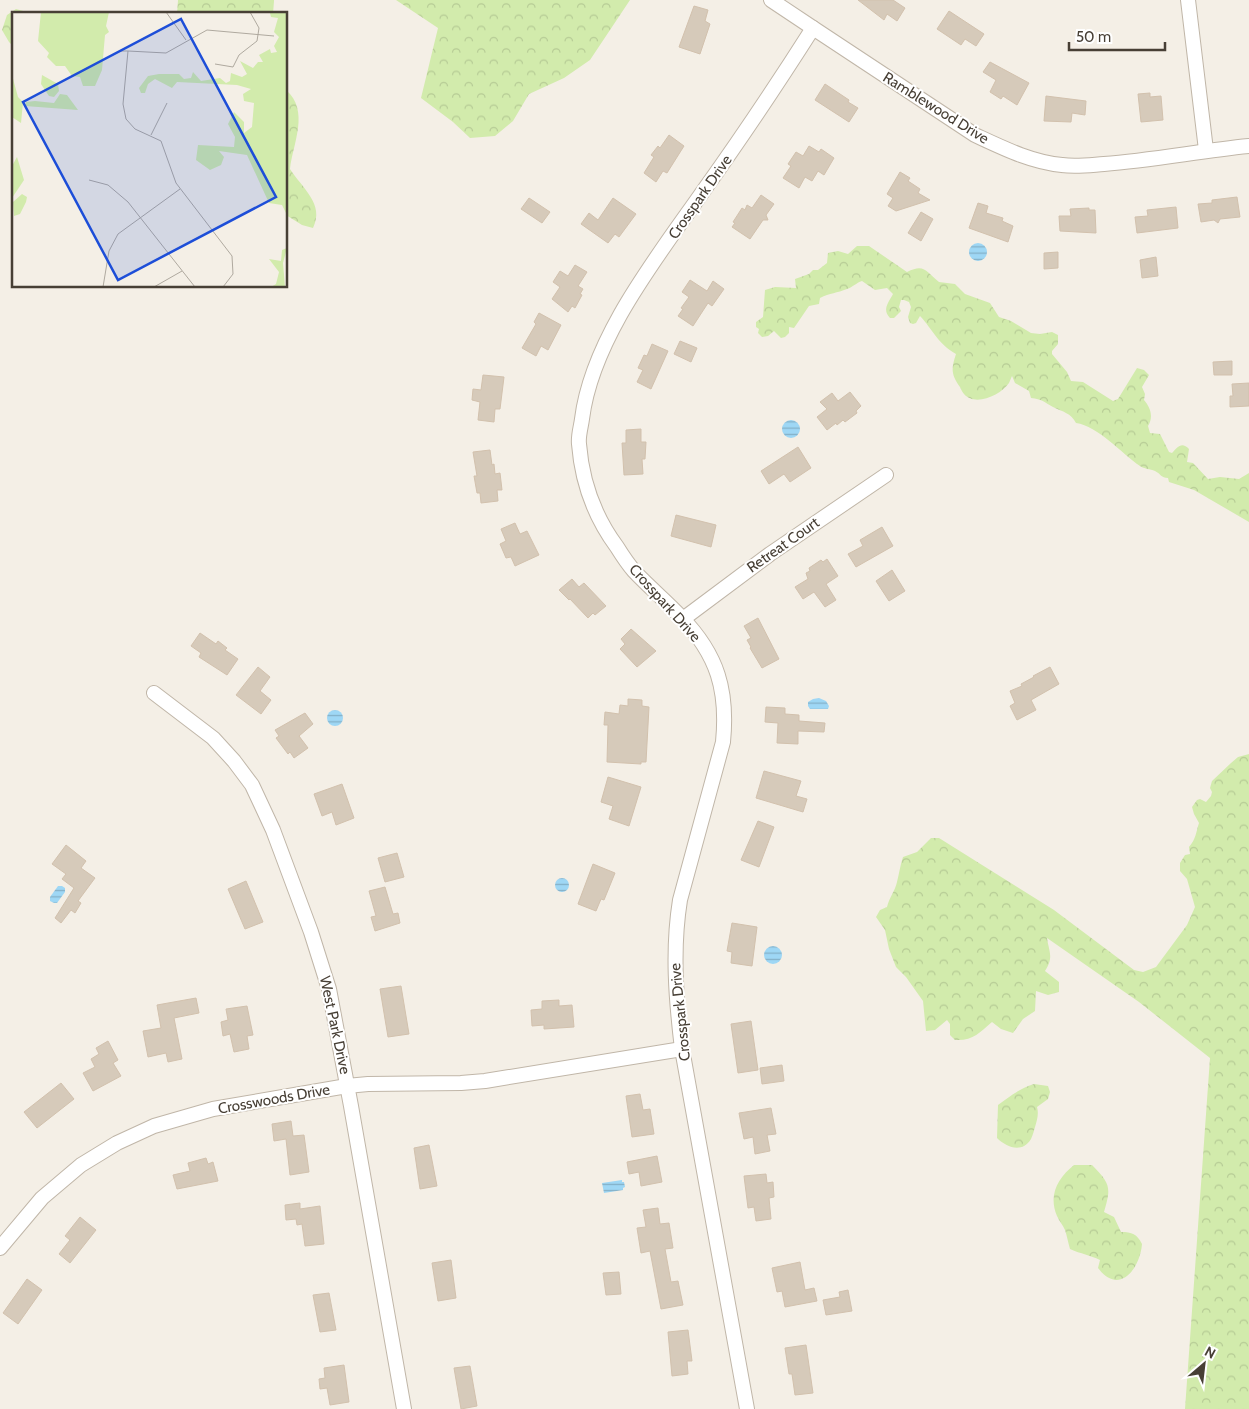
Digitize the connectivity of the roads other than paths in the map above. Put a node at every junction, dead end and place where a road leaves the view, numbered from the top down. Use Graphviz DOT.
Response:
graph roads {
  1 [pos="771,0"];
  2 [pos="1188,0"];
  3 [pos="812,28"];
  4 [pos="1249,146"];
  5 [pos="1206,150"];
  6 [pos="886,475"];
  7 [pos="683,619"];
  8 [pos="154,693"];
  9 [pos="682,1049"];
  10 [pos="347,1086"];
  11 [pos="0,1248"];
  12 [pos="404,1409"];
  13 [pos="747,1409"];
  1 -- 3 [label="street"];
  2 -- 5 [label="street"];
  3 -- 5 [label="street, Ramblewood Drive"];
  3 -- 7 [label="street, Crosspark Drive"];
  4 -- 5 [label="street, Ramblewood Drive"];
  6 -- 7 [label="street, Retreat Court"];
  7 -- 9 [label="street, Crosspark Drive"];
  8 -- 10 [label="street, West Park Drive"];
  9 -- 10 [label="street, Crosswoods Drive"];
  9 -- 13 [label="street, Crosspark Drive"];
  10 -- 11 [label="street, Crosswoods Drive"];
  10 -- 12 [label="street, West Park Drive"];
}
